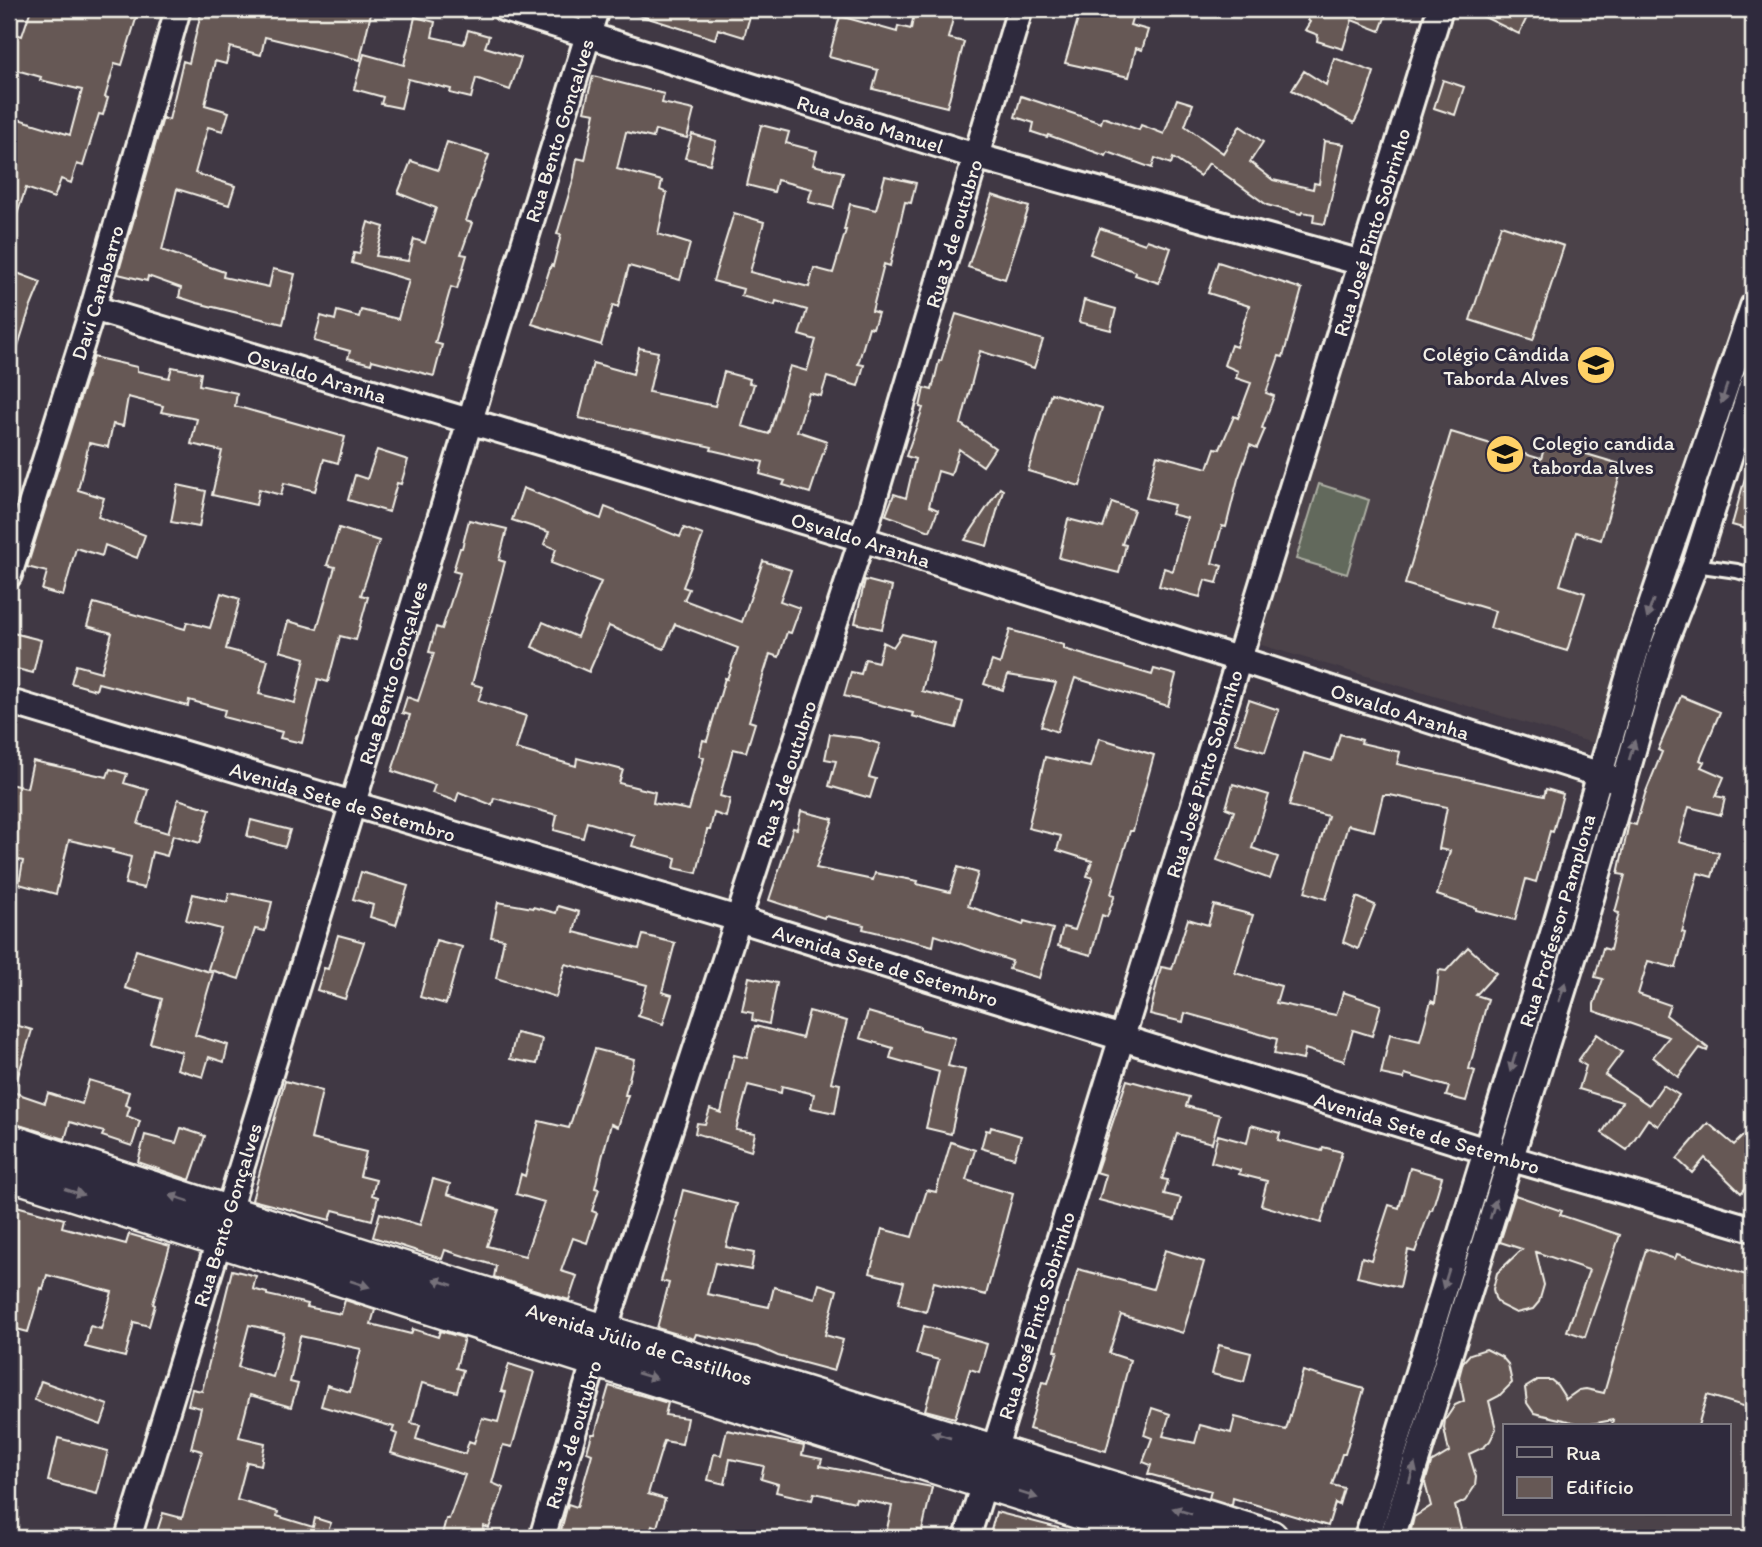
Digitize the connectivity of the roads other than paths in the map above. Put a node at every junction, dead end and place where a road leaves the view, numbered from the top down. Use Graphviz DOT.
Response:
graph roads {
  1 [pos="177,9"];
  2 [pos="505,9"];
  3 [pos="596,9"];
  4 [pos="1020,9"];
  5 [pos="1440,9"];
  6 [pos="588,34"];
  7 [pos="975,156"];
  8 [pos="1362,263"];
  9 [pos="1753,306"];
  10 [pos="93,309"];
  11 [pos="1753,382"];
  12 [pos="470,423"];
  13 [pos="862,539"];
  14 [pos="1696,565"];
  15 [pos="9,575"];
  16 [pos="1753,576"];
  17 [pos="1649,648"];
  18 [pos="1239,659"];
  19 [pos="12,702"];
  20 [pos="1599,772"];
  21 [pos="1623,782"];
  22 [pos="351,805"];
  23 [pos="738,919"];
  24 [pos="1556,924"];
  25 [pos="1582,930"];
  26 [pos="1121,1037"];
  27 [pos="9,1142"];
  28 [pos="1497,1154"];
  29 [pos="9,1172"];
  30 [pos="126,1195"];
  31 [pos="224,1227"];
  32 [pos="1753,1229"];
  33 [pos="599,1346"];
  34 [pos="1435,1357"];
  35 [pos="990,1466"];
  36 [pos="1265,1537"];
  37 [pos="128,1538"];
  38 [pos="542,1538"];
  39 [pos="967,1538"];
  40 [pos="1166,1538"];
  41 [pos="1367,1538"];
  42 [pos="1392,1538"];
  1 -- 10 [label="street, Davi Canabarro"];
  2 -- 6 [label="street, Rua João Manuel"];
  3 -- 6 [label="street, Rua Bento Gonçalves"];
  4 -- 7 [label="street, Rua 3 de outubro"];
  5 -- 8 [label="street, Rua José Pinto Sobrinho"];
  6 -- 7 [label="street, Rua João Manuel"];
  6 -- 12 [label="street, Rua Bento Gonçalves"];
  7 -- 8 [label="street, Rua João Manuel"];
  7 -- 13 [label="street, Rua 3 de outubro"];
  8 -- 18 [label="street, Rua José Pinto Sobrinho"];
  9 -- 17 [label="street, Rua Professor Pamplona, one-way"];
  10 -- 12 [label="street, Osvaldo Aranha"];
  10 -- 15 [label="street, Davi Canabarro"];
  11 -- 14 [label="street, Rua Professor Pamplona"];
  12 -- 13 [label="street, Osvaldo Aranha"];
  12 -- 22 [label="street, Rua Bento Gonçalves"];
  13 -- 18 [label="street, Osvaldo Aranha"];
  13 -- 23 [label="street, Rua 3 de outubro"];
  14 -- 16 [label="lane"];
  14 -- 17 [label="street, Rua Professor Pamplona"];
  17 -- 20 [label="street, Rua Professor Pamplona"];
  21 -- 17 [label="street, Rua Professor Pamplona, one-way"];
  18 -- 20 [label="street, Osvaldo Aranha"];
  18 -- 26 [label="street, Rua José Pinto Sobrinho"];
  19 -- 22 [label="street, Avenida Sete de Setembro"];
  20 -- 21 [label="street, Osvaldo Aranha"];
  20 -- 24 [label="street, Rua Professor Pamplona"];
  21 -- 25 [label="street, Rua Professor Pamplona"];
  22 -- 23 [label="street, Avenida Sete de Setembro"];
  22 -- 31 [label="street, Rua Bento Gonçalves"];
  23 -- 26 [label="street, Avenida Sete de Setembro"];
  23 -- 33 [label="street, Rua 3 de outubro"];
  24 -- 25 [label="street"];
  24 -- 28 [label="street, Rua Professor Pamplona, one-way"];
  28 -- 25 [label="street, Rua Professor Pamplona, one-way"];
  26 -- 28 [label="street, Avenida Sete de Setembro"];
  26 -- 35 [label="street, Rua José Pinto Sobrinho"];
  27 -- 30 [label="street, Avenida Júlio de Castilhos"];
  28 -- 32 [label="street, Avenida Sete de Setembro"];
  28 -- 34 [label="street, Rua Professor Pamplona"];
  29 -- 30 [label="street, Avenida Júlio de Castilhos, one-way"];
  30 -- 31 [label="street, Avenida Júlio de Castilhos"];
  31 -- 33 [label="street, Avenida Júlio de Castilhos"];
  31 -- 37 [label="street, Rua Bento Gonçalves"];
  33 -- 35 [label="street, Avenida Júlio de Castilhos"];
  33 -- 38 [label="street, Rua 3 de outubro"];
  34 -- 41 [label="street, Rua Professor Pamplona"];
  42 -- 34 [label="street, Rua Professor Pamplona, one-way"];
  36 -- 35 [label="street, Avenida Júlio de Castilhos, one-way"];
  35 -- 39 [label="street, Rua José Pinto Sobrinho"];
  35 -- 40 [label="street, Avenida Júlio de Castilhos, one-way"];
}
